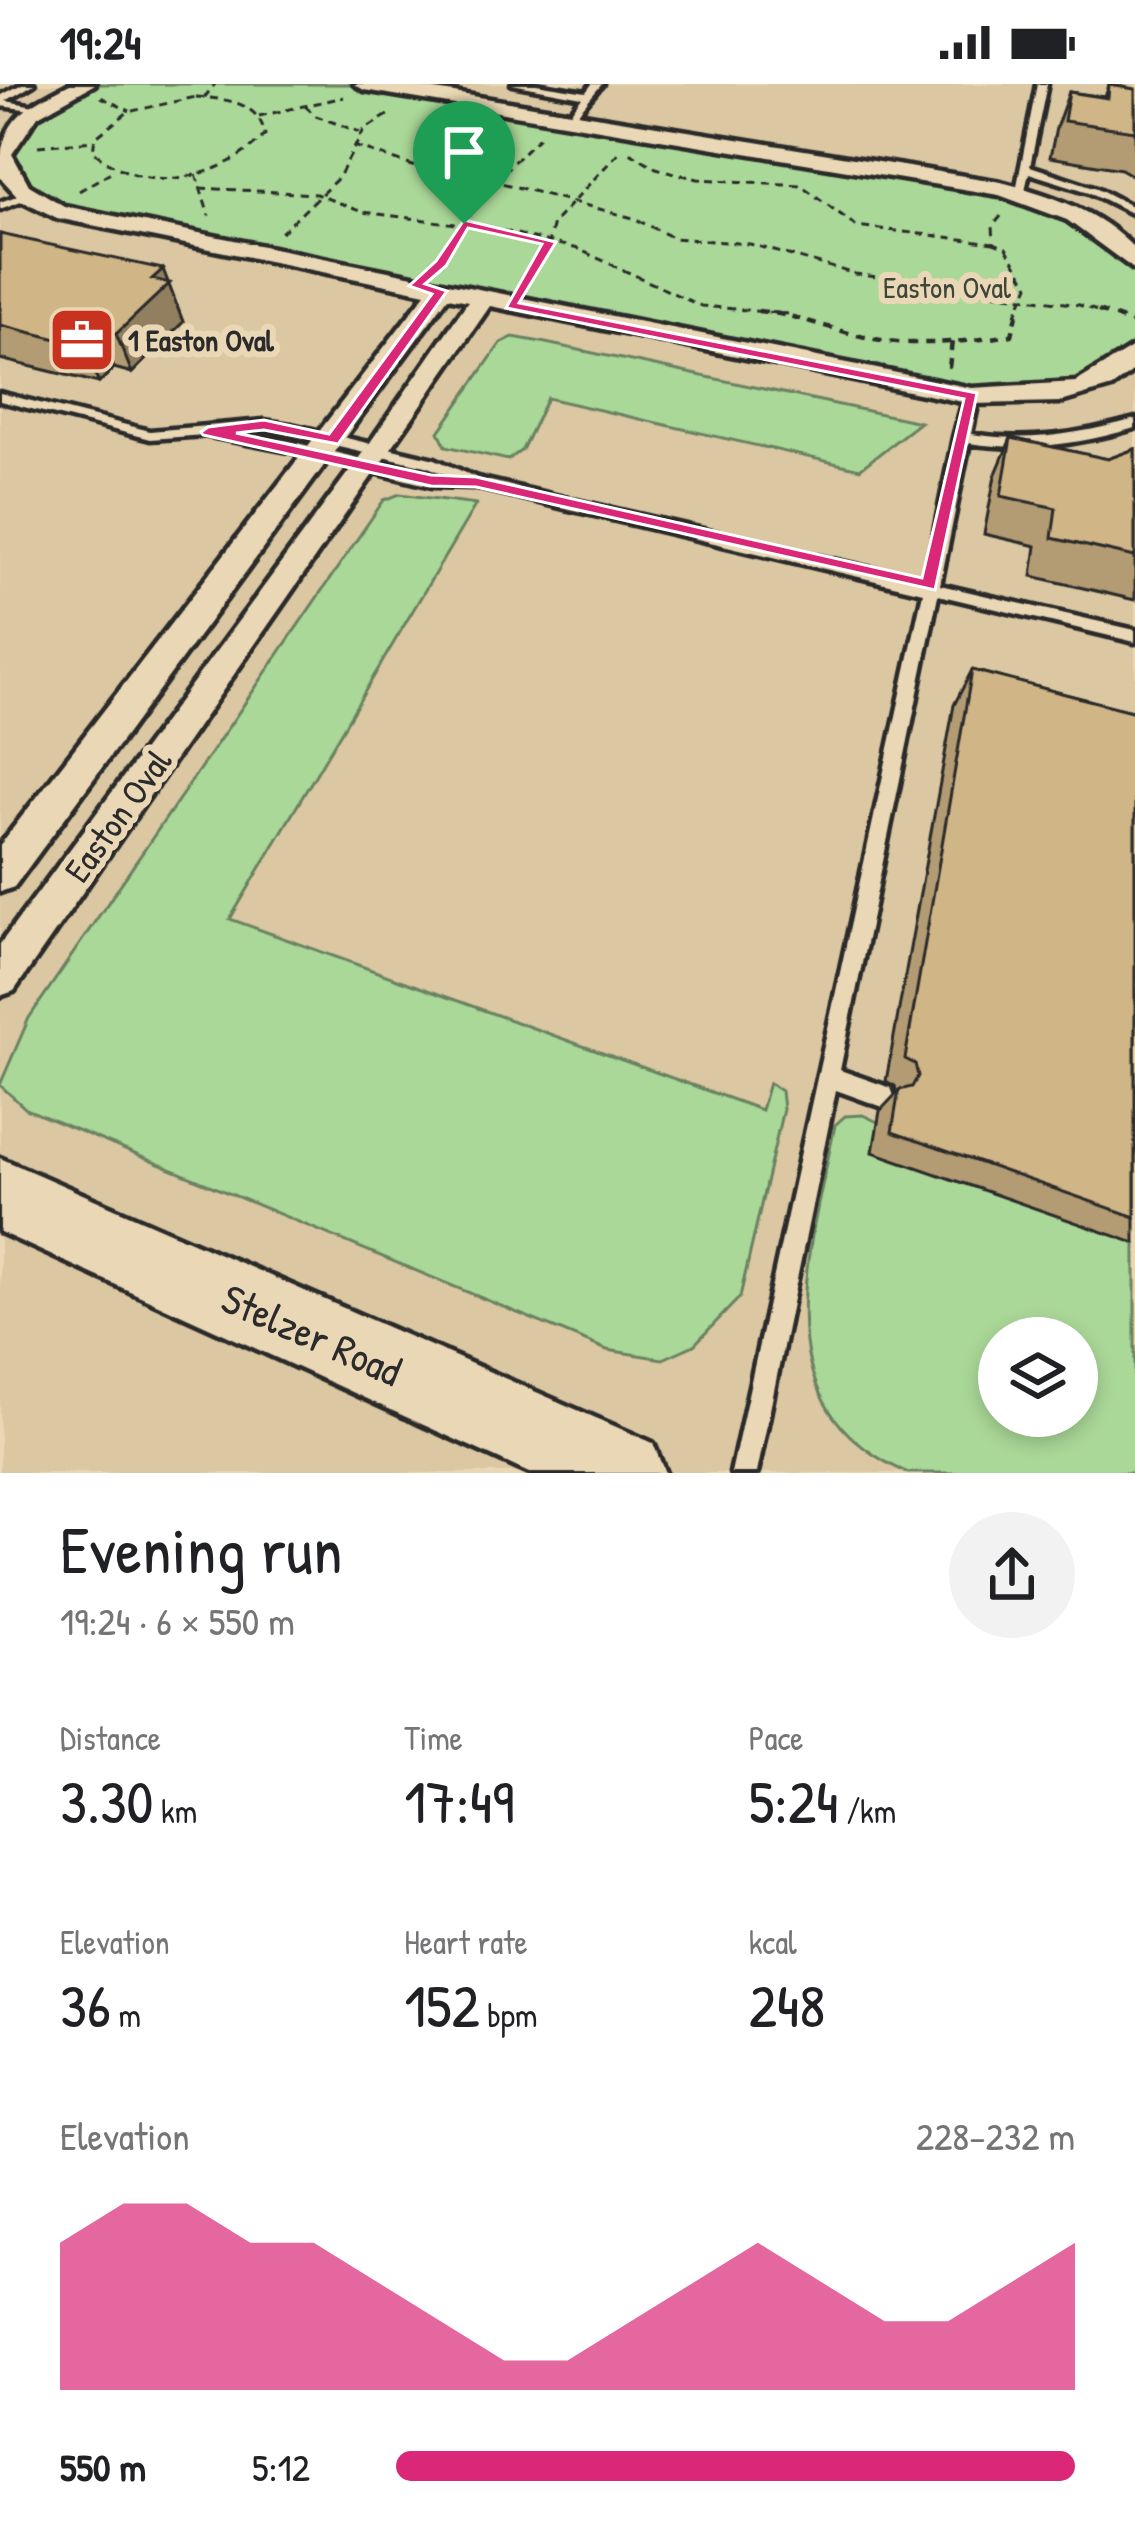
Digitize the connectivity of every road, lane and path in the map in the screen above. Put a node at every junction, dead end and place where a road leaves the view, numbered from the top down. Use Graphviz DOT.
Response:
graph roads {
  1 [pos="29,84"];
  2 [pos="85,84"];
  3 [pos="215,84"];
  4 [pos="517,84"];
  5 [pos="597,84"];
  6 [pos="1042,84"];
  7 [pos="376,86"];
  8 [pos="418,92"];
  9 [pos="588,95"];
  10 [pos="203,98"];
  11 [pos="0,102"];
  12 [pos="305,106"];
  13 [pos="37,109"];
  14 [pos="260,116"];
  15 [pos="563,116"];
  16 [pos="362,133"];
  17 [pos="94,141"];
  18 [pos="354,146"];
  19 [pos="5,148"];
  20 [pos="1024,168"];
  21 [pos="196,174"];
  22 [pos="491,183"];
  23 [pos="200,188"];
  24 [pos="316,194"];
  25 [pos="1019,194"];
  26 [pos="26,196"];
  27 [pos="573,203"];
  28 [pos="0,206"];
  29 [pos="1135,212"];
  30 [pos="464,224"];
  31 [pos="549,242"];
  32 [pos="994,243"];
  33 [pos="218,246"];
  34 [pos="260,255"];
  35 [pos="1135,263"];
  36 [pos="428,289"];
  37 [pos="1026,298"];
  38 [pos="496,302"];
  39 [pos="1135,324"];
  40 [pos="1135,354"];
  41 [pos="972,396"];
  42 [pos="0,397"];
  43 [pos="1135,423"];
  44 [pos="961,437"];
  45 [pos="326,448"];
  46 [pos="374,458"];
  47 [pos="929,586"];
  48 [pos="1135,636"];
  49 [pos="0,875"];
  50 [pos="0,977"];
  51 [pos="827,1076"];
  52 [pos="883,1096"];
  53 [pos="0,1194"];
  54 [pos="623,1473"];
  55 [pos="744,1473"];
  1 -- 11 [label="lane"];
  2 -- 13 [label="street"];
  3 -- 10 [label="path"];
  4 -- 9 [label="lane"];
  5 -- 9 [label="lane"];
  6 -- 20 [label="lane"];
  7 -- 8 [label="street"];
  7 -- 12 [label="path"];
  8 -- 15 [label="street"];
  8 -- 16 [label="path"];
  9 -- 15 [label="lane"];
  10 -- 14 [label="path"];
  10 -- 17 [label="path"];
  11 -- 13 [label="lane"];
  12 -- 14 [label="path"];
  12 -- 16 [label="path"];
  13 -- 19 [label="street"];
  14 -- 21 [label="path"];
  15 -- 22 [label="path"];
  15 -- 25 [label="street"];
  16 -- 18 [label="path"];
  17 -- 19 [label="path"];
  17 -- 21 [label="path"];
  18 -- 22 [label="path"];
  18 -- 24 [label="path"];
  19 -- 26 [label="street"];
  20 -- 25 [label="lane"];
  20 -- 29 [label="lane"];
  21 -- 23 [label="path"];
  22 -- 27 [label="path"];
  22 -- 30 [label="path"];
  23 -- 24 [label="path"];
  23 -- 33 [label="path"];
  24 -- 30 [label="path"];
  24 -- 34 [label="path"];
  25 -- 32 [label="path"];
  25 -- 35 [label="street"];
  26 -- 28 [label="lane"];
  26 -- 33 [label="street"];
  27 -- 31 [label="path"];
  27 -- 32 [label="path"];
  27 -- 37 [label="path"];
  30 -- 31 [label="path"];
  30 -- 36 [label="path"];
  31 -- 37 [label="path"];
  31 -- 38 [label="path"];
  32 -- 37 [label="path"];
  33 -- 34 [label="street"];
  34 -- 36 [label="street"];
  36 -- 38 [label="street"];
  36 -- 45 [label="street, Easton Oval"];
  37 -- 39 [label="path"];
  38 -- 41 [label="street"];
  38 -- 46 [label="street, Easton Oval"];
  40 -- 41 [label="street"];
  41 -- 44 [label="lane"];
  42 -- 45 [label="lane"];
  43 -- 44 [label="lane"];
  44 -- 47 [label="lane"];
  45 -- 46 [label="lane"];
  45 -- 49 [label="street, Easton Oval"];
  46 -- 47 [label="lane"];
  46 -- 50 [label="street, Easton Oval"];
  47 -- 48 [label="lane"];
  47 -- 51 [label="lane"];
  51 -- 52 [label="lane"];
  51 -- 55 [label="lane"];
  53 -- 54 [label="main road, Stelzer Road"];
}
